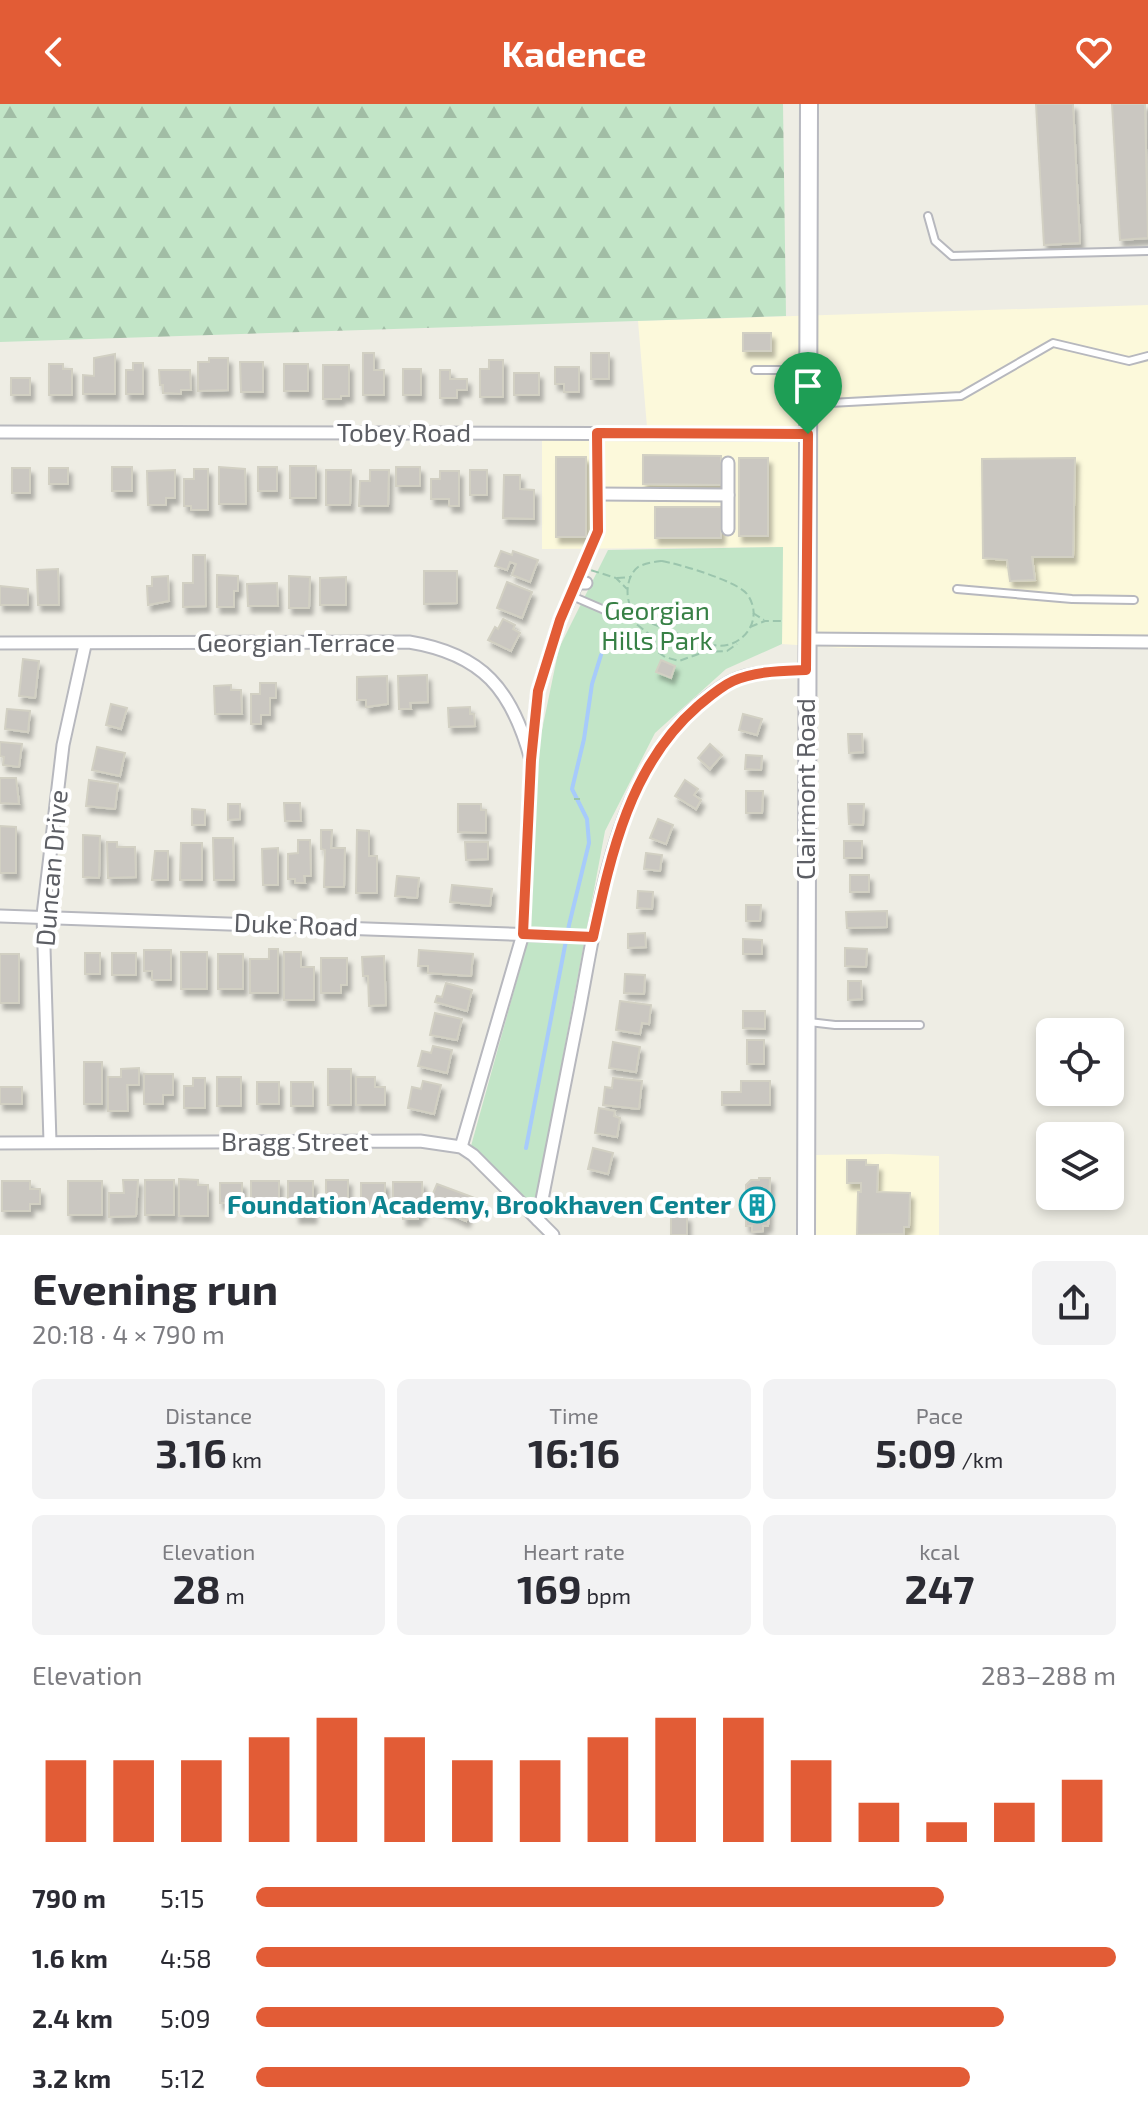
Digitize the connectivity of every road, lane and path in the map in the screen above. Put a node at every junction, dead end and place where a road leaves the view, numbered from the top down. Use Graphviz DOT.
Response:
graph roads {
  1 [pos="809,104"];
  2 [pos="928,216"];
  3 [pos="1148,251"];
  4 [pos="1148,356"];
  5 [pos="755,370"];
  6 [pos="808,370"];
  7 [pos="808,404"];
  8 [pos="0,432"];
  9 [pos="597,433"];
  10 [pos="808,434"];
  11 [pos="728,463"];
  12 [pos="598,494"];
  13 [pos="728,495"];
  14 [pos="728,529"];
  15 [pos="598,531"];
  16 [pos="584,568"];
  17 [pos="630,577"];
  18 [pos="616,578"];
  19 [pos="581,583"];
  20 [pos="957,589"];
  21 [pos="628,590"];
  22 [pos="571,596"];
  23 [pos="1134,600"];
  24 [pos="628,602"];
  25 [pos="753,613"];
  26 [pos="616,615"];
  27 [pos="645,620"];
  28 [pos="765,621"];
  29 [pos="783,621"];
  30 [pos="750,627"];
  31 [pos="640,628"];
  32 [pos="806,639"];
  33 [pos="741,641"];
  34 [pos="1148,642"];
  35 [pos="0,643"];
  36 [pos="85,645"];
  37 [pos="715,645"];
  38 [pos="715,652"];
  39 [pos="806,670"];
  40 [pos="531,760"];
  41 [pos="574,799"];
  42 [pos="580,799"];
  43 [pos="43,915"];
  44 [pos="0,916"];
  45 [pos="523,934"];
  46 [pos="593,937"];
  47 [pos="805,1021"];
  48 [pos="920,1025"];
  49 [pos="50,1142"];
  50 [pos="0,1143"];
  51 [pos="461,1147"];
  52 [pos="538,1220"];
  53 [pos="553,1235"];
  54 [pos="806,1235"];
  1 -- 6 [label="main road, Clairmont Road"];
  2 -- 3 [label="lane"];
  4 -- 7 [label="lane"];
  5 -- 6 [label="lane"];
  6 -- 7 [label="main road, Clairmont Road"];
  7 -- 10 [label="main road, Clairmont Road"];
  8 -- 9 [label="street, Tobey Road"];
  9 -- 10 [label="street, Tobey Road"];
  9 -- 12 [label="street"];
  10 -- 32 [label="main road, Clairmont Road"];
  11 -- 13 [label="street"];
  12 -- 13 [label="street"];
  12 -- 15 [label="street"];
  13 -- 14 [label="street"];
  15 -- 16 [label="path"];
  16 -- 18 [label="path"];
  16 -- 19 [label="path"];
  17 -- 18 [label="path"];
  17 -- 21 [label="path"];
  17 -- 25 [label="path"];
  18 -- 21 [label="path"];
  19 -- 22 [label="street"];
  20 -- 23 [label="lane"];
  21 -- 24 [label="path"];
  22 -- 26 [label="lane"];
  22 -- 40 [label="street"];
  24 -- 27 [label="path"];
  24 -- 31 [label="path"];
  25 -- 28 [label="path"];
  25 -- 30 [label="path"];
  27 -- 31 [label="path"];
  27 -- 37 [label="path"];
  28 -- 29 [label="path"];
  28 -- 30 [label="path"];
  30 -- 33 [label="path"];
  31 -- 38 [label="path"];
  32 -- 34 [label="street"];
  32 -- 39 [label="main road, Clairmont Road"];
  33 -- 37 [label="path"];
  33 -- 38 [label="path"];
  35 -- 36 [label="street, Georgian Terrace"];
  36 -- 40 [label="street, Georgian Terrace"];
  36 -- 43 [label="street, Duncan Drive"];
  37 -- 38 [label="path"];
  39 -- 46 [label="street"];
  39 -- 47 [label="main road, Clairmont Road"];
  40 -- 45 [label="street"];
  41 -- 42 [label="path"];
  43 -- 44 [label="street, Duke Road"];
  43 -- 45 [label="street, Duke Road"];
  43 -- 49 [label="street, Duncan Drive"];
  45 -- 46 [label="street, Duke Road"];
  45 -- 51 [label="street"];
  46 -- 52 [label="street"];
  47 -- 48 [label="lane"];
  47 -- 54 [label="main road, Clairmont Road"];
  49 -- 50 [label="street, Bragg Street"];
  49 -- 51 [label="street, Bragg Street"];
  51 -- 52 [label="street"];
  52 -- 53 [label="street"];
}
